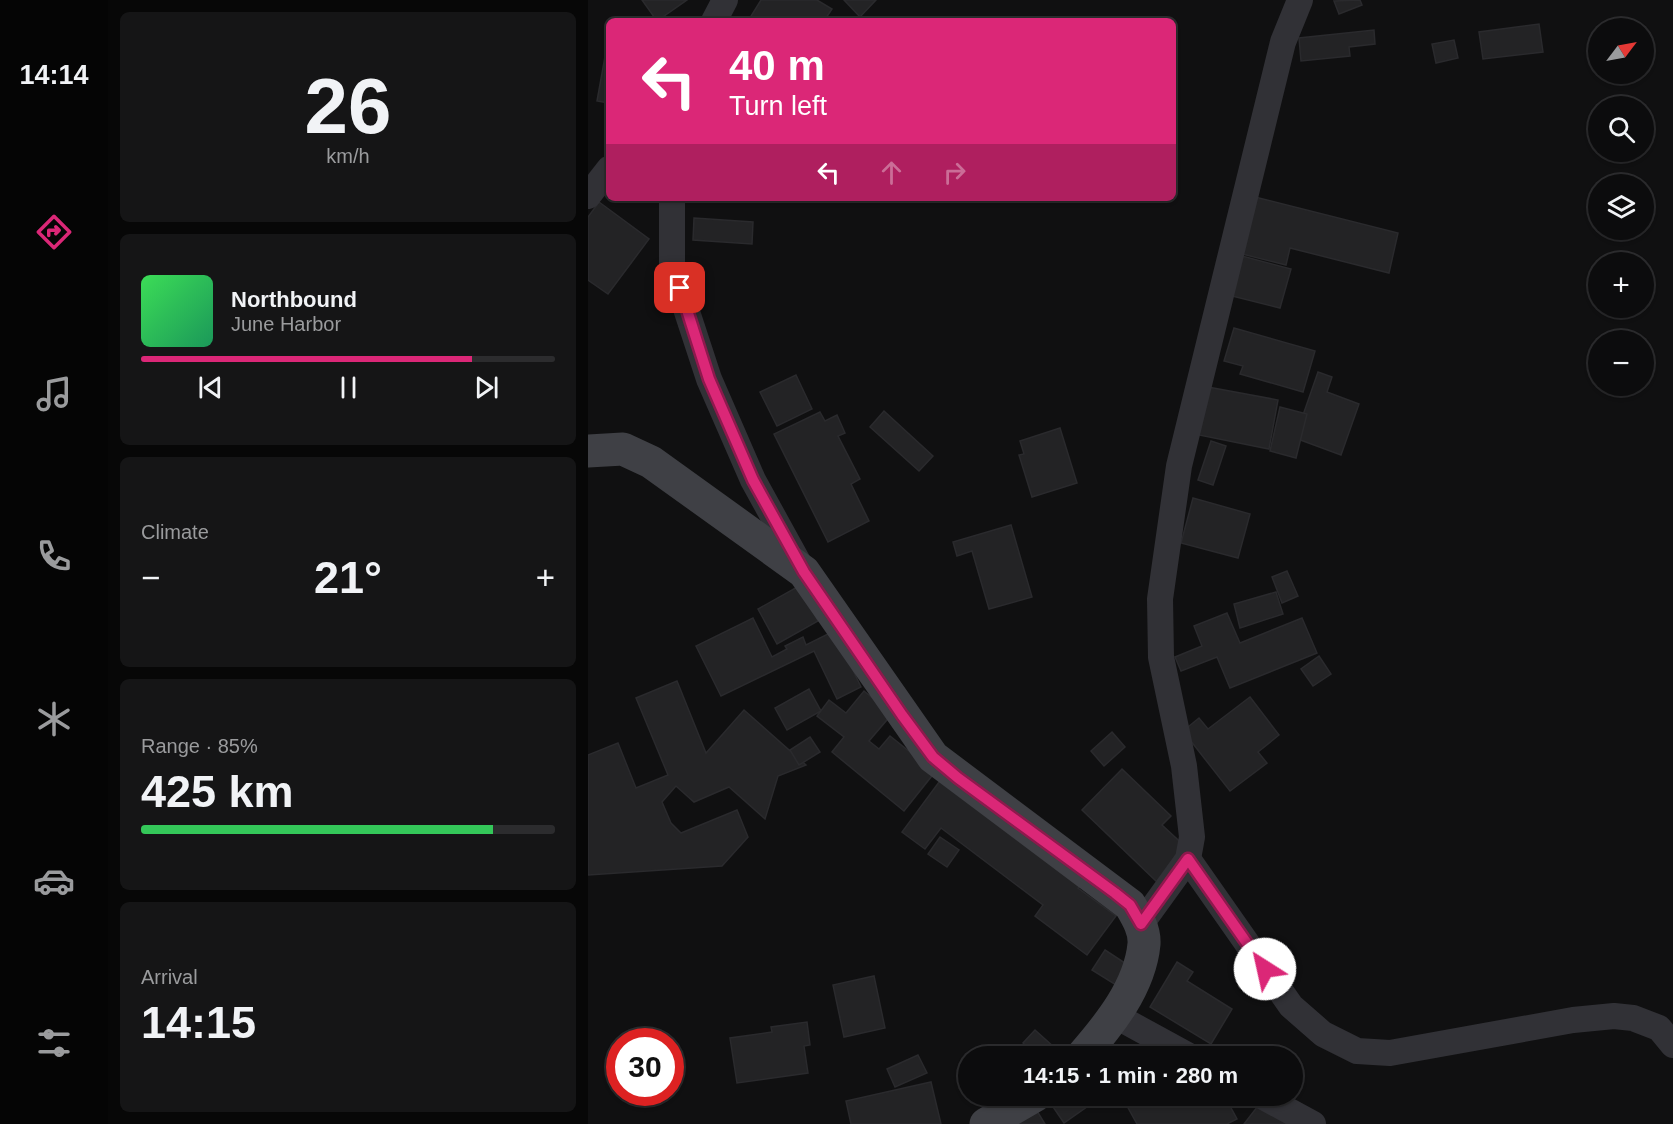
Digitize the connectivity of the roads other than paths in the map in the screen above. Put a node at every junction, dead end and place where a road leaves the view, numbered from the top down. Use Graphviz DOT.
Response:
graph roads {
  1 [pos="725,0"];
  2 [pos="1300,0"];
  3 [pos="716,18"];
  4 [pos="606,174"];
  5 [pos="588,196"];
  6 [pos="672,201"];
  7 [pos="588,451"];
  8 [pos="804,572"];
  9 [pos="1188,859"];
  10 [pos="1141,924"];
  11 [pos="1116,1016"];
  12 [pos="1673,1045"];
  13 [pos="1090,1046"];
  14 [pos="1171,1046"];
  15 [pos="1017,1106"];
  16 [pos="1280,1106"];
  17 [pos="986,1124"];
  18 [pos="1313,1124"];
  1 -- 3 [label="street"];
  2 -- 9 [label="street"];
  4 -- 5 [label="street"];
  6 -- 8 [label="street"];
  7 -- 8 [label="main road"];
  8 -- 10 [label="main road"];
  9 -- 10 [label="street"];
  9 -- 12 [label="street"];
  10 -- 11 [label="main road"];
  11 -- 13 [label="main road"];
  11 -- 14 [label="street"];
  15 -- 17 [label="main road"];
  16 -- 18 [label="street"];
}
